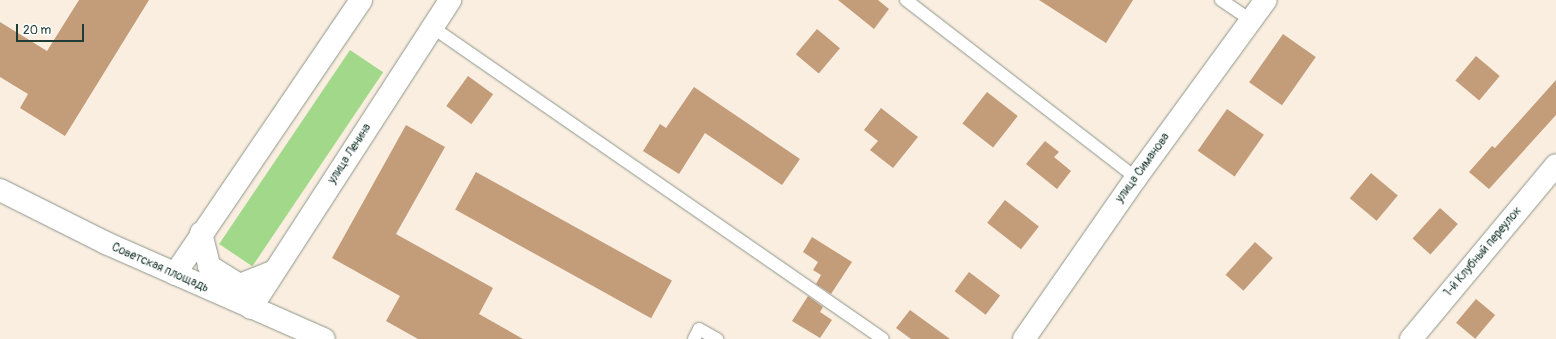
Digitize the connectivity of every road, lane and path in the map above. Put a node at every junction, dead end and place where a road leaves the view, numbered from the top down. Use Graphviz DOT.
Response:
graph roads {
  1 [pos="361,0"];
  2 [pos="450,0"];
  3 [pos="906,0"];
  4 [pos="1221,0"];
  5 [pos="1266,0"];
  6 [pos="1252,21"];
  7 [pos="432,27"];
  8 [pos="1556,165"];
  9 [pos="1136,178"];
  10 [pos="0,190"];
  11 [pos="201,233"];
  12 [pos="274,271"];
  13 [pos="175,274"];
  14 [pos="251,308"];
  15 [pos="313,337"];
  16 [pos="694,339"];
  17 [pos="717,339"];
  18 [pos="883,339"];
  19 [pos="1024,339"];
  20 [pos="1411,339"];
  1 -- 11 [label="main road"];
  2 -- 7 [label="main road, улица Ленина"];
  3 -- 9 [label="lane"];
  4 -- 6 [label="lane"];
  5 -- 6 [label="main road, улица Симанова"];
  6 -- 9 [label="main road, улица Симанова"];
  7 -- 12 [label="main road, улица Ленина"];
  7 -- 18 [label="lane"];
  8 -- 20 [label="main road, 1-й Клубный переулок"];
  9 -- 19 [label="main road, улица Симанова"];
  10 -- 13 [label="main road, Советская площадь"];
  11 -- 12 [label="main road"];
  11 -- 13 [label="main road"];
  12 -- 14 [label="main road, улица Ленина"];
  13 -- 14 [label="main road, Советская площадь"];
  14 -- 15 [label="main road, Советская площадь"];
  16 -- 17 [label="lane"];
}
